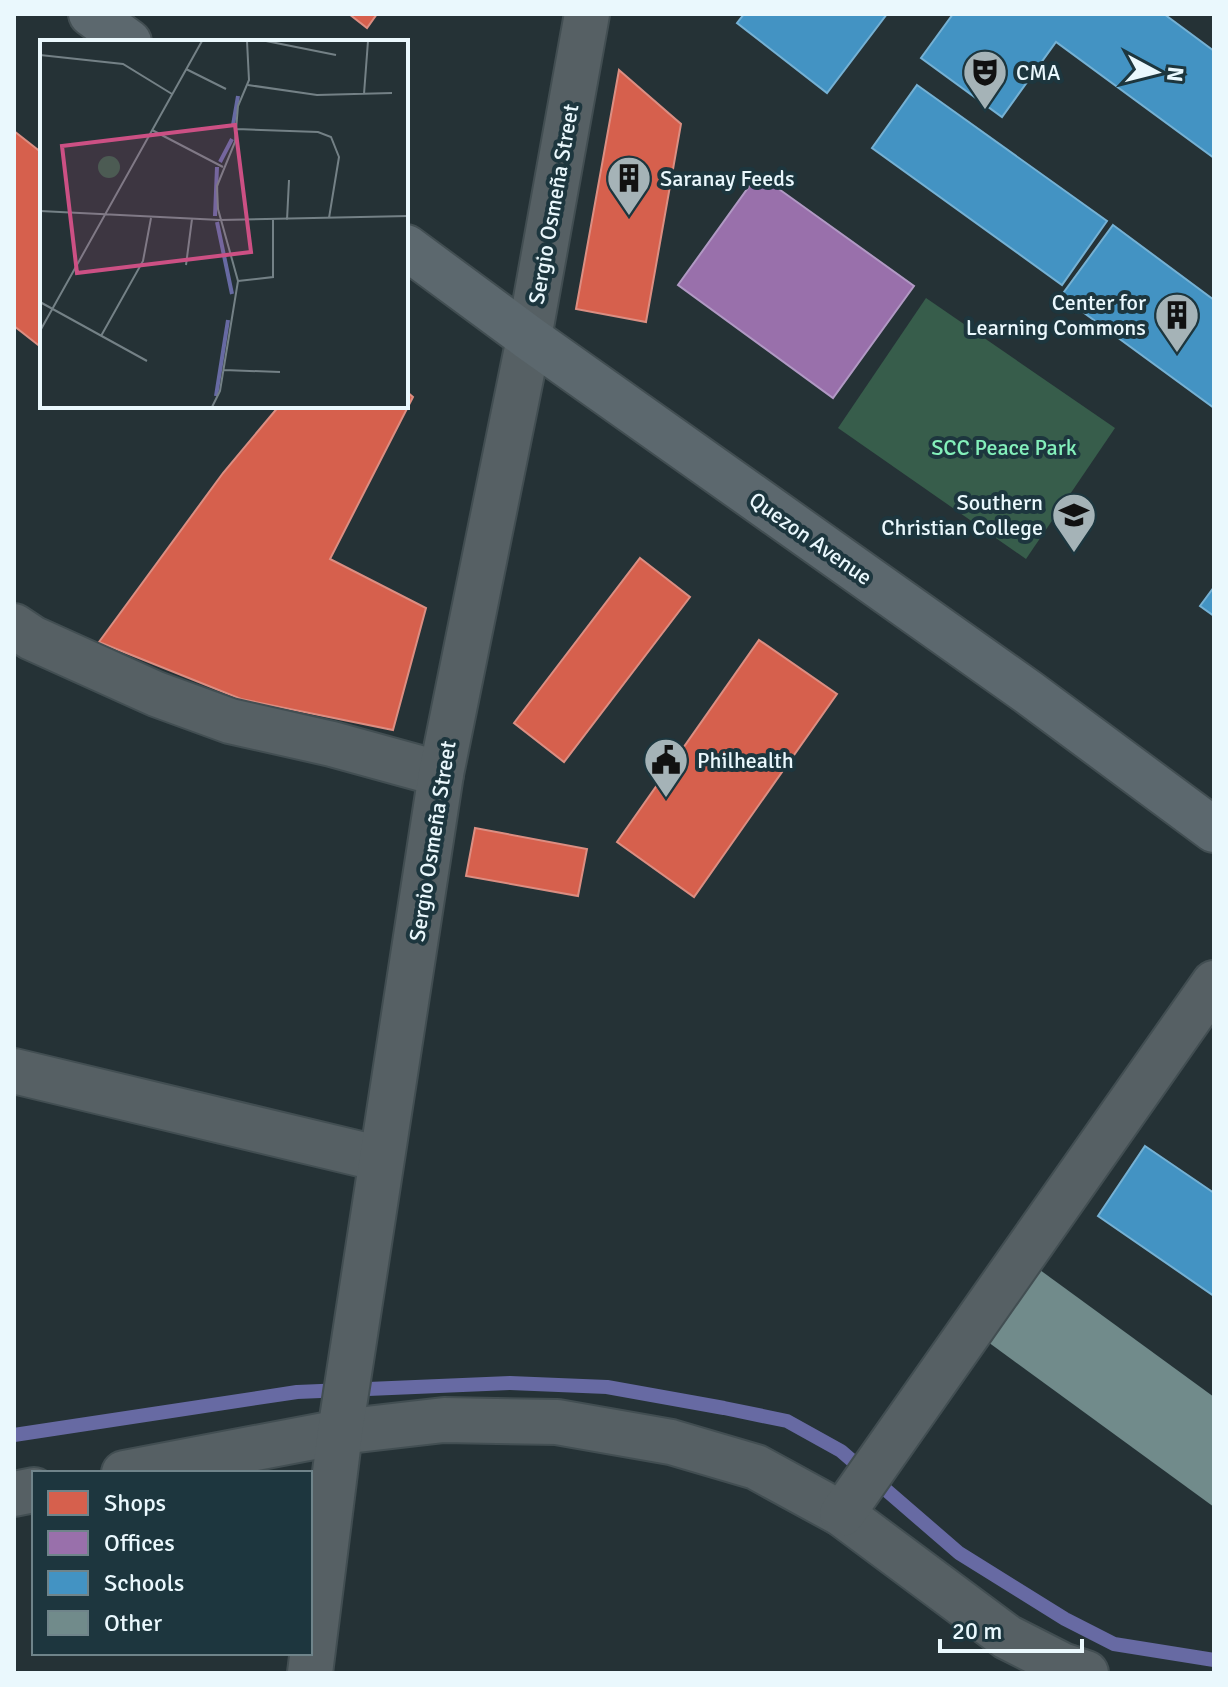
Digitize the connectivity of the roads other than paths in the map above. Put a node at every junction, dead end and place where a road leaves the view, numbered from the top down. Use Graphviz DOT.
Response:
graph roads {
  1 [pos="91,14"];
  2 [pos="587,14"];
  3 [pos="126,40"];
  4 [pos="408,248"];
  5 [pos="529,338"];
  6 [pos="14,626"];
  7 [pos="441,774"];
  8 [pos="1214,830"];
  9 [pos="1214,983"];
  10 [pos="14,1071"];
  11 [pos="381,1159"];
  12 [pos="340,1432"];
  13 [pos="135,1471"];
  14 [pos="860,1490"];
  15 [pos="310,1673"];
  16 [pos="1086,1673"];
  1 -- 3 [label="main road"];
  2 -- 5 [label="street, Sergio Osmeña Street"];
  4 -- 5 [label="main road, Quezon Avenue"];
  5 -- 7 [label="street, Sergio Osmeña Street"];
  5 -- 8 [label="main road, Quezon Avenue"];
  6 -- 7 [label="street"];
  7 -- 11 [label="street, Sergio Osmeña Street"];
  9 -- 14 [label="street"];
  10 -- 11 [label="street"];
  11 -- 12 [label="street, Sergio Osmeña Street"];
  12 -- 13 [label="street"];
  12 -- 14 [label="street"];
  12 -- 15 [label="street, Sergio Osmeña Street"];
  14 -- 16 [label="street"];
}
